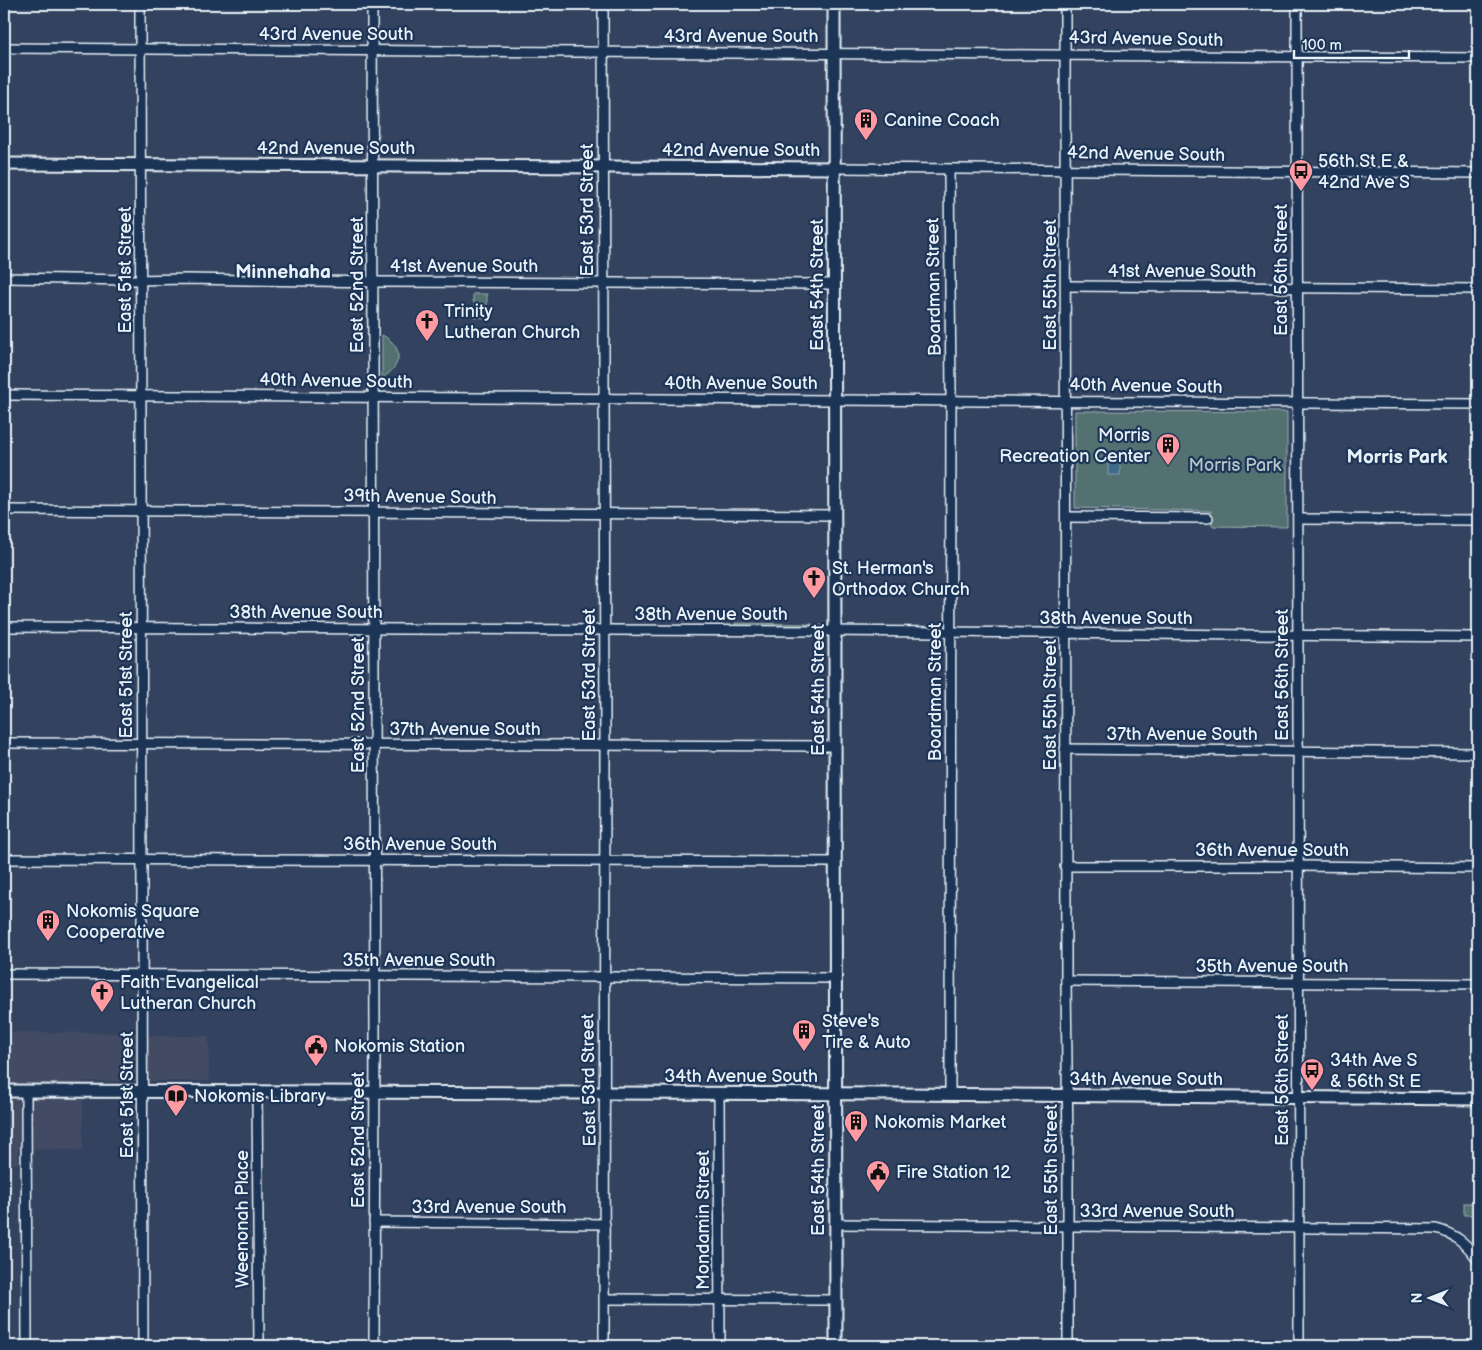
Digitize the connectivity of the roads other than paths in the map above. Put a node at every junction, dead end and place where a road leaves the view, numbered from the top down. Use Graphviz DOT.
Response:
graph roads {
  1 [pos="140,4"];
  2 [pos="372,4"];
  3 [pos="603,4"];
  4 [pos="834,4"];
  5 [pos="1065,4"];
  6 [pos="1298,4"];
  7 [pos="4,48"];
  8 [pos="140,49"];
  9 [pos="372,50"];
  10 [pos="603,52"];
  11 [pos="834,53"];
  12 [pos="1066,55"];
  13 [pos="1298,57"];
  14 [pos="1478,58"];
  15 [pos="4,164"];
  16 [pos="141,165"];
  17 [pos="372,166"];
  18 [pos="604,167"];
  19 [pos="834,168"];
  20 [pos="949,170"];
  21 [pos="1066,170"];
  22 [pos="1298,172"];
  23 [pos="1478,173"];
  24 [pos="4,278"];
  25 [pos="142,280"];
  26 [pos="373,282"];
  27 [pos="604,283"];
  28 [pos="834,284"];
  29 [pos="1066,286"];
  30 [pos="1297,288"];
  31 [pos="1478,289"];
  32 [pos="4,394"];
  33 [pos="142,396"];
  34 [pos="373,397"];
  35 [pos="604,399"];
  36 [pos="835,400"];
  37 [pos="951,400"];
  38 [pos="1066,401"];
  39 [pos="1298,404"];
  40 [pos="1478,404"];
  41 [pos="4,510"];
  42 [pos="142,511"];
  43 [pos="374,513"];
  44 [pos="604,514"];
  45 [pos="835,515"];
  46 [pos="1066,517"];
  47 [pos="1208,518"];
  48 [pos="1298,519"];
  49 [pos="1478,520"];
  50 [pos="4,627"];
  51 [pos="142,627"];
  52 [pos="374,628"];
  53 [pos="605,630"];
  54 [pos="835,631"];
  55 [pos="951,632"];
  56 [pos="1066,634"];
  57 [pos="1298,634"];
  58 [pos="1478,637"];
  59 [pos="4,743"];
  60 [pos="142,743"];
  61 [pos="374,745"];
  62 [pos="605,745"];
  63 [pos="835,746"];
  64 [pos="1066,749"];
  65 [pos="1298,751"];
  66 [pos="1478,753"];
  67 [pos="4,859"];
  68 [pos="142,859"];
  69 [pos="374,860"];
  70 [pos="604,861"];
  71 [pos="835,862"];
  72 [pos="1066,866"];
  73 [pos="1298,866"];
  74 [pos="1478,868"];
  75 [pos="4,974"];
  76 [pos="143,974"];
  77 [pos="374,976"];
  78 [pos="604,977"];
  79 [pos="835,978"];
  80 [pos="1066,981"];
  81 [pos="1299,982"];
  82 [pos="1478,984"];
  83 [pos="143,1090"];
  84 [pos="4,1091"];
  85 [pos="26,1092"];
  86 [pos="257,1092"];
  87 [pos="374,1092"];
  88 [pos="605,1093"];
  89 [pos="719,1094"];
  90 [pos="835,1094"];
  91 [pos="950,1094"];
  92 [pos="1067,1095"];
  93 [pos="1299,1098"];
  94 [pos="1478,1099"];
  95 [pos="374,1222"];
  96 [pos="605,1224"];
  97 [pos="835,1224"];
  98 [pos="1068,1227"];
  99 [pos="1299,1228"];
  100 [pos="1478,1260"];
  101 [pos="605,1299"];
  102 [pos="720,1300"];
  103 [pos="835,1300"];
  104 [pos="27,1346"];
  105 [pos="143,1346"];
  106 [pos="259,1346"];
  107 [pos="374,1346"];
  108 [pos="604,1346"];
  109 [pos="720,1346"];
  110 [pos="836,1346"];
  111 [pos="1068,1346"];
  112 [pos="1300,1346"];
  1 -- 8 [label="street, East 51st Street"];
  2 -- 9 [label="street, East 52nd Street"];
  3 -- 10 [label="street, East 53rd Street"];
  4 -- 11 [label="street, East 54th Street"];
  5 -- 12 [label="street, East 55th Street"];
  6 -- 13 [label="street, East 56th Street"];
  7 -- 8 [label="street, 43rd Avenue South"];
  8 -- 9 [label="street, 43rd Avenue South"];
  8 -- 16 [label="street, East 51st Street"];
  9 -- 10 [label="street, 43rd Avenue South"];
  9 -- 17 [label="street, East 52nd Street"];
  10 -- 11 [label="street, 43rd Avenue South"];
  10 -- 18 [label="street, East 53rd Street"];
  11 -- 12 [label="street, 43rd Avenue South"];
  11 -- 19 [label="street, East 54th Street"];
  12 -- 13 [label="street, 43rd Avenue South"];
  12 -- 21 [label="street, East 55th Street"];
  13 -- 14 [label="street, 43rd Avenue South"];
  13 -- 22 [label="street, East 56th Street"];
  15 -- 16 [label="street, 42nd Avenue South"];
  16 -- 17 [label="street, 42nd Avenue South"];
  16 -- 25 [label="street, East 51st Street"];
  17 -- 18 [label="street, 42nd Avenue South"];
  17 -- 26 [label="street, East 52nd Street"];
  18 -- 19 [label="street, 42nd Avenue South"];
  18 -- 27 [label="street, East 53rd Street"];
  19 -- 20 [label="street, 42nd Avenue South"];
  19 -- 28 [label="street, East 54th Street"];
  20 -- 21 [label="street, 42nd Avenue South"];
  20 -- 37 [label="street, Boardman Street"];
  21 -- 22 [label="street, 42nd Avenue South"];
  21 -- 29 [label="street, East 55th Street"];
  22 -- 23 [label="street, 42nd Avenue South"];
  22 -- 30 [label="street, East 56th Street"];
  24 -- 25 [label="street, 41st Avenue South"];
  25 -- 26 [label="street, 41st Avenue South"];
  25 -- 33 [label="street, East 51st Street"];
  26 -- 27 [label="street, 41st Avenue South"];
  26 -- 34 [label="street, East 52nd Street"];
  27 -- 28 [label="street, 41st Avenue South"];
  27 -- 35 [label="street, East 53rd Street"];
  28 -- 36 [label="street, East 54th Street"];
  29 -- 30 [label="street, 41st Avenue South"];
  29 -- 38 [label="street, East 55th Street"];
  30 -- 31 [label="street, 41st Avenue South"];
  30 -- 39 [label="street, East 56th Street"];
  32 -- 33 [label="street, 40th Avenue South"];
  33 -- 34 [label="street, 40th Avenue South"];
  33 -- 42 [label="street, East 51st Street"];
  34 -- 35 [label="street, 40th Avenue South"];
  34 -- 43 [label="street, East 52nd Street"];
  35 -- 36 [label="street, 40th Avenue South"];
  35 -- 44 [label="street, East 53rd Street"];
  36 -- 37 [label="street, 40th Avenue South"];
  36 -- 45 [label="street, East 54th Street"];
  37 -- 38 [label="street, 40th Avenue South"];
  37 -- 55 [label="street, Boardman Street"];
  38 -- 39 [label="street, 40th Avenue South"];
  38 -- 46 [label="street, East 55th Street"];
  39 -- 40 [label="street, 40th Avenue South"];
  39 -- 48 [label="street, East 56th Street"];
  41 -- 42 [label="street, 39th Avenue South"];
  42 -- 43 [label="street, 39th Avenue South"];
  42 -- 51 [label="street, East 51st Street"];
  43 -- 44 [label="street, 39th Avenue South"];
  43 -- 52 [label="street, East 52nd Street"];
  44 -- 45 [label="street, 39th Avenue South"];
  44 -- 53 [label="street, East 53rd Street"];
  45 -- 54 [label="street, East 54th Street"];
  46 -- 47 [label="street"];
  46 -- 56 [label="street, East 55th Street"];
  48 -- 49 [label="street"];
  48 -- 57 [label="street, East 56th Street"];
  50 -- 51 [label="street, 38th Avenue South"];
  51 -- 52 [label="street, 38th Avenue South"];
  51 -- 60 [label="street, East 51st Street"];
  52 -- 53 [label="street, 38th Avenue South"];
  52 -- 61 [label="street, East 52nd Street"];
  53 -- 54 [label="street, 38th Avenue South"];
  53 -- 62 [label="street, East 53rd Street"];
  54 -- 55 [label="street, 38th Avenue South"];
  54 -- 63 [label="street, East 54th Street"];
  55 -- 56 [label="street, 38th Avenue South"];
  55 -- 91 [label="street, Boardman Street"];
  56 -- 57 [label="street, 38th Avenue South"];
  56 -- 64 [label="street, East 55th Street"];
  57 -- 58 [label="street, 38th Avenue South"];
  57 -- 65 [label="street, East 56th Street"];
  59 -- 60 [label="street, 37th Avenue South"];
  60 -- 61 [label="street, 37th Avenue South"];
  60 -- 68 [label="street, East 51st Street"];
  61 -- 62 [label="street, 37th Avenue South"];
  61 -- 69 [label="street, East 52nd Street"];
  62 -- 63 [label="street, 37th Avenue South"];
  62 -- 70 [label="street, East 53rd Street"];
  63 -- 71 [label="street, East 54th Street"];
  64 -- 65 [label="street, 37th Avenue South"];
  64 -- 72 [label="street, East 55th Street"];
  65 -- 66 [label="street, 37th Avenue South"];
  65 -- 73 [label="street, East 56th Street"];
  67 -- 68 [label="street, 36th Avenue South"];
  68 -- 69 [label="street, 36th Avenue South"];
  68 -- 76 [label="street, East 51st Street"];
  69 -- 70 [label="street, 36th Avenue South"];
  69 -- 77 [label="street, East 52nd Street"];
  70 -- 71 [label="street, 36th Avenue South"];
  70 -- 78 [label="street, East 53rd Street"];
  71 -- 79 [label="street, East 54th Street"];
  72 -- 73 [label="street, 36th Avenue South"];
  72 -- 80 [label="street, East 55th Street"];
  73 -- 74 [label="street, 36th Avenue South"];
  73 -- 81 [label="street, East 56th Street"];
  75 -- 76 [label="street, 35th Avenue South"];
  76 -- 77 [label="street, 35th Avenue South"];
  76 -- 83 [label="street, East 51st Street"];
  77 -- 78 [label="street, 35th Avenue South"];
  77 -- 87 [label="street, East 52nd Street"];
  78 -- 79 [label="street, 35th Avenue South"];
  78 -- 88 [label="street, East 53rd Street"];
  79 -- 90 [label="street, East 54th Street"];
  80 -- 81 [label="street, 35th Avenue South"];
  80 -- 92 [label="street, East 55th Street"];
  81 -- 82 [label="street, 35th Avenue South"];
  81 -- 93 [label="street, East 56th Street"];
  83 -- 85 [label="street, 34th Avenue South"];
  83 -- 86 [label="street, 34th Avenue South"];
  83 -- 105 [label="street, East 51st Street"];
  84 -- 85 [label="street, 34th Avenue South"];
  85 -- 104 [label="street"];
  86 -- 87 [label="street, 34th Avenue South"];
  86 -- 106 [label="street, Weenonah Place"];
  87 -- 88 [label="street, 34th Avenue South"];
  87 -- 95 [label="street, East 52nd Street"];
  88 -- 89 [label="street, 34th Avenue South"];
  88 -- 96 [label="street, East 53rd Street"];
  89 -- 90 [label="street, 34th Avenue South"];
  89 -- 102 [label="street, Mondamin Street"];
  90 -- 91 [label="street, 34th Avenue South"];
  90 -- 97 [label="street, East 54th Street"];
  91 -- 92 [label="street, 34th Avenue South"];
  92 -- 93 [label="street, 34th Avenue South"];
  92 -- 98 [label="street, East 55th Street"];
  93 -- 94 [label="street, 34th Avenue South"];
  93 -- 99 [label="street, East 56th Street"];
  95 -- 96 [label="street, 33rd Avenue South"];
  95 -- 107 [label="street, East 52nd Street"];
  96 -- 101 [label="street, East 53rd Street"];
  97 -- 98 [label="street, 33rd Avenue South"];
  97 -- 103 [label="street, East 54th Street"];
  98 -- 99 [label="street, 33rd Avenue South"];
  98 -- 111 [label="street, East 55th Street"];
  99 -- 100 [label="street, 33rd Avenue South"];
  99 -- 112 [label="street, East 56th Street"];
  101 -- 102 [label="street"];
  101 -- 108 [label="street, East 53rd Street"];
  102 -- 103 [label="street"];
  102 -- 109 [label="street, Mondamin Street"];
  103 -- 110 [label="street, East 54th Street"];
}
